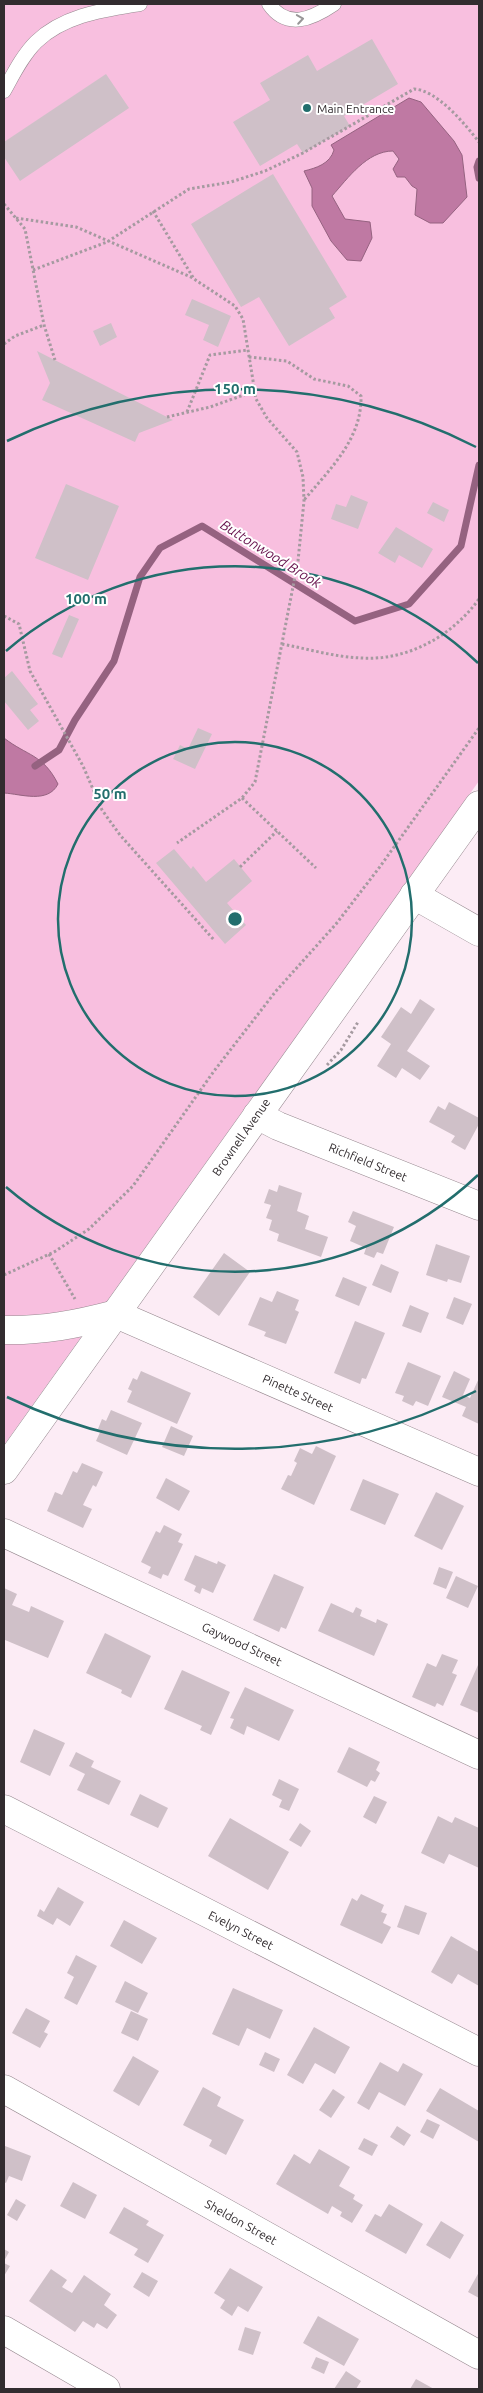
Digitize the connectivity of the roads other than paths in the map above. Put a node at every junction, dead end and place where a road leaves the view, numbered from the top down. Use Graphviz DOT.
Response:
graph roads {
  1 [pos="140,4"];
  2 [pos="269,4"];
  3 [pos="334,4"];
  4 [pos="4,91"];
  5 [pos="479,805"];
  6 [pos="414,895"];
  7 [pos="479,932"];
  8 [pos="257,1115"];
  9 [pos="479,1206"];
  10 [pos="116,1314"];
  11 [pos="4,1330"];
  12 [pos="4,1470"];
  13 [pos="479,1472"];
  14 [pos="4,1532"];
  15 [pos="479,1755"];
  16 [pos="4,1808"];
  17 [pos="479,2052"];
  18 [pos="4,2090"];
  19 [pos="4,2330"];
  20 [pos="479,2355"];
  21 [pos="106,2389"];
  1 -- 4 [label="lane"];
  2 -- 3 [label="lane, one-way"];
  5 -- 6 [label="street, Brownell Avenue"];
  6 -- 7 [label="street"];
  6 -- 8 [label="street, Brownell Avenue"];
  8 -- 9 [label="street, Richfield Street"];
  8 -- 10 [label="street, Brownell Avenue"];
  10 -- 11 [label="street"];
  10 -- 12 [label="street, Brownell Avenue"];
  10 -- 13 [label="street, Pinette Street"];
  14 -- 15 [label="street, Gaywood Street"];
  16 -- 17 [label="street, Evelyn Street"];
  18 -- 20 [label="street, Sheldon Street"];
  19 -- 21 [label="street"];
}
